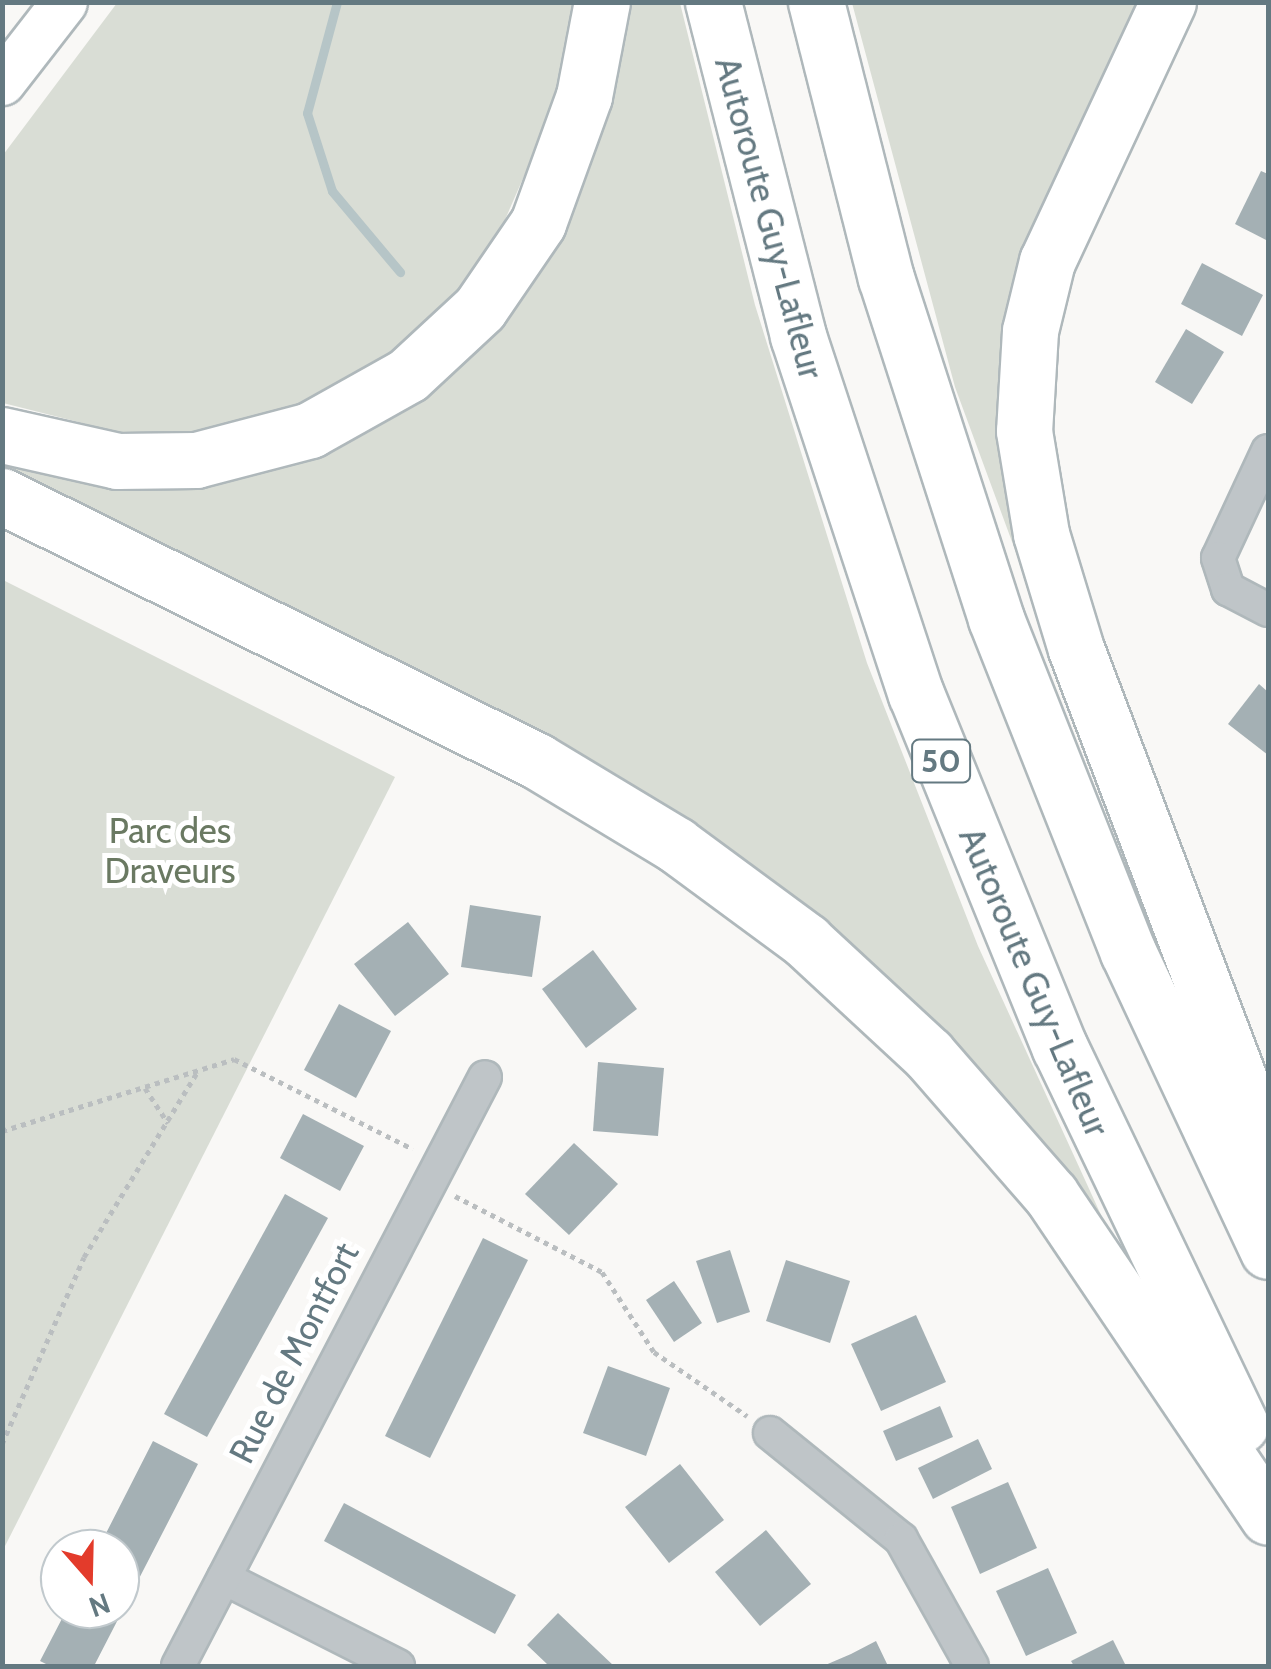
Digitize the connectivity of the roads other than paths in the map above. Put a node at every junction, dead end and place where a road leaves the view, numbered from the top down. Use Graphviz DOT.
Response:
graph roads {
  1 [pos="54,2"];
  2 [pos="64,2"];
  3 [pos="602,2"];
  4 [pos="714,2"];
  5 [pos="816,2"];
  6 [pos="1168,2"];
  7 [pos="10,71"];
  8 [pos="2,435"];
  9 [pos="1268,451"];
  10 [pos="2,496"];
  11 [pos="1268,610"];
  12 [pos="485,1077"];
  13 [pos="1268,1156"];
  14 [pos="1268,1252"];
  15 [pos="770,1432"];
  16 [pos="1268,1482"];
  17 [pos="1268,1518"];
  18 [pos="224,1578"];
  19 [pos="178,1666"];
  20 [pos="398,1666"];
  21 [pos="972,1666"];
  1 -- 7 [label="street"];
  2 -- 7 [label="street"];
  3 -- 8 [label="highway"];
  4 -- 16 [label="highway, Autoroute Guy-Lafleur / 50"];
  5 -- 14 [label="highway"];
  6 -- 13 [label="highway"];
  9 -- 11 [label="street"];
  10 -- 17 [label="highway"];
  12 -- 18 [label="street, Rue de Montfort"];
  15 -- 21 [label="street"];
  18 -- 19 [label="street, Rue de Montfort"];
  18 -- 20 [label="street"];
}
